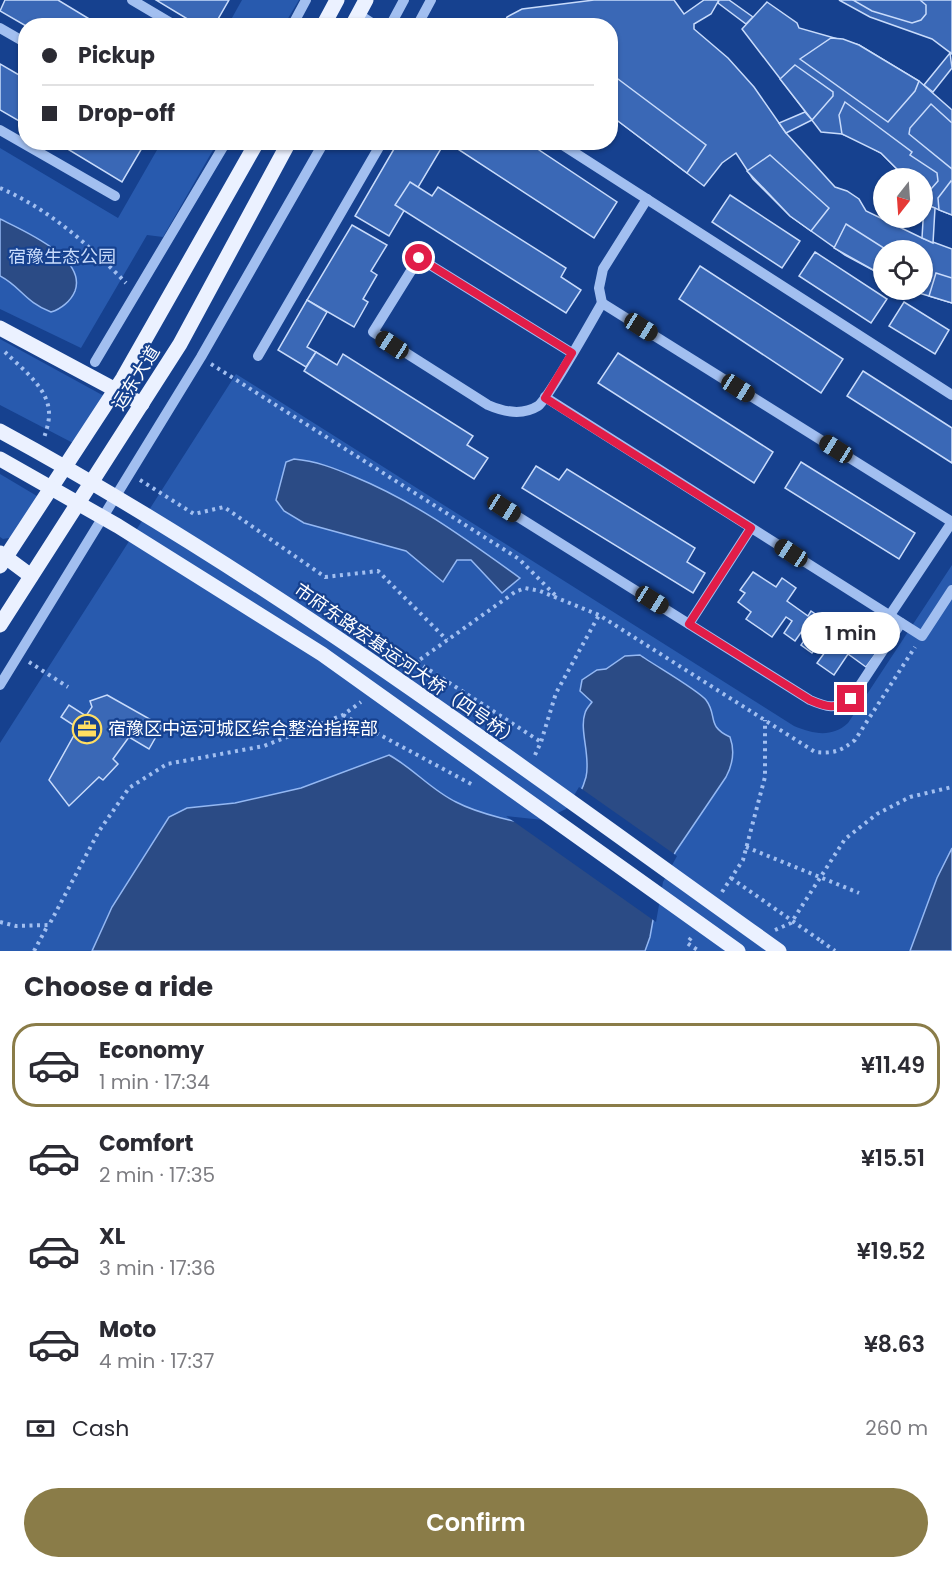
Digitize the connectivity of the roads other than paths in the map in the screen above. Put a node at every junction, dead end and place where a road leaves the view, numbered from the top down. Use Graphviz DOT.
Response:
graph roads {
  1 [pos="132,0"];
  2 [pos="306,0"];
  3 [pos="337,0"];
  4 [pos="366,0"];
  5 [pos="404,0"];
  6 [pos="431,0"];
  7 [pos="162,18"];
  8 [pos="296,18"];
  9 [pos="327,18"];
  10 [pos="356,18"];
  11 [pos="394,18"];
  12 [pos="421,18"];
  13 [pos="0,28"];
  14 [pos="18,38"];
  15 [pos="0,130"];
  16 [pos="18,140"];
  17 [pos="35,150"];
  18 [pos="221,150"];
  19 [pos="253,150"];
  20 [pos="285,150"];
  21 [pos="319,150"];
  22 [pos="377,150"];
  23 [pos="570,150"];
  24 [pos="115,196"];
  25 [pos="647,199"];
  26 [pos="602,303"];
  27 [pos="0,328"];
  28 [pos="572,353"];
  29 [pos="258,356"];
  30 [pos="94,362"];
  31 [pos="116,389"];
  32 [pos="952,395"];
  33 [pos="545,398"];
  34 [pos="142,404"];
  35 [pos="0,431"];
  36 [pos="0,459"];
  37 [pos="504,508"];
  38 [pos="952,522"];
  39 [pos="751,528"];
  40 [pos="2,559"];
  41 [pos="31,576"];
  42 [pos="952,590"];
  43 [pos="890,615"];
  44 [pos="901,622"];
  45 [pos="689,624"];
  46 [pos="0,625"];
  47 [pos="0,685"];
  48 [pos="738,951"];
  49 [pos="779,951"];
  1 -- 7 [label="lane"];
  2 -- 8 [label="lane"];
  3 -- 9 [label="main road"];
  4 -- 10 [label="main road"];
  5 -- 11 [label="lane"];
  6 -- 12 [label="lane"];
  13 -- 14 [label="lane"];
  15 -- 16 [label="lane"];
  17 -- 24 [label="lane"];
  18 -- 30 [label="lane"];
  19 -- 31 [label="main road, 运东大道"];
  20 -- 34 [label="main road, 运东大道"];
  21 -- 47 [label="lane"];
  22 -- 29 [label="lane"];
  23 -- 25 [label="lane"];
  25 -- 26 [label="lane"];
  25 -- 32 [label="lane"];
  26 -- 28 [label="lane"];
  26 -- 38 [label="lane"];
  27 -- 31 [label="main road"];
  28 -- 33 [label="lane"];
  28 -- 33 [label="lane"];
  31 -- 34 [label="main road"];
  31 -- 40 [label="main road, 运东大道"];
  33 -- 39 [label="lane"];
  34 -- 41 [label="main road, 运东大道"];
  35 -- 49 [label="main road, 市府东路宏基运河大桥（四号桥）, bridge"];
  36 -- 48 [label="main road, bridge"];
  37 -- 45 [label="lane"];
  38 -- 43 [label="lane"];
  39 -- 43 [label="lane"];
  39 -- 45 [label="lane"];
  40 -- 41 [label="main road"];
  41 -- 46 [label="main road, 运东大道"];
  42 -- 44 [label="lane"];
  43 -- 44 [label="lane"];
  44 -- 45 [label="lane"];
}
